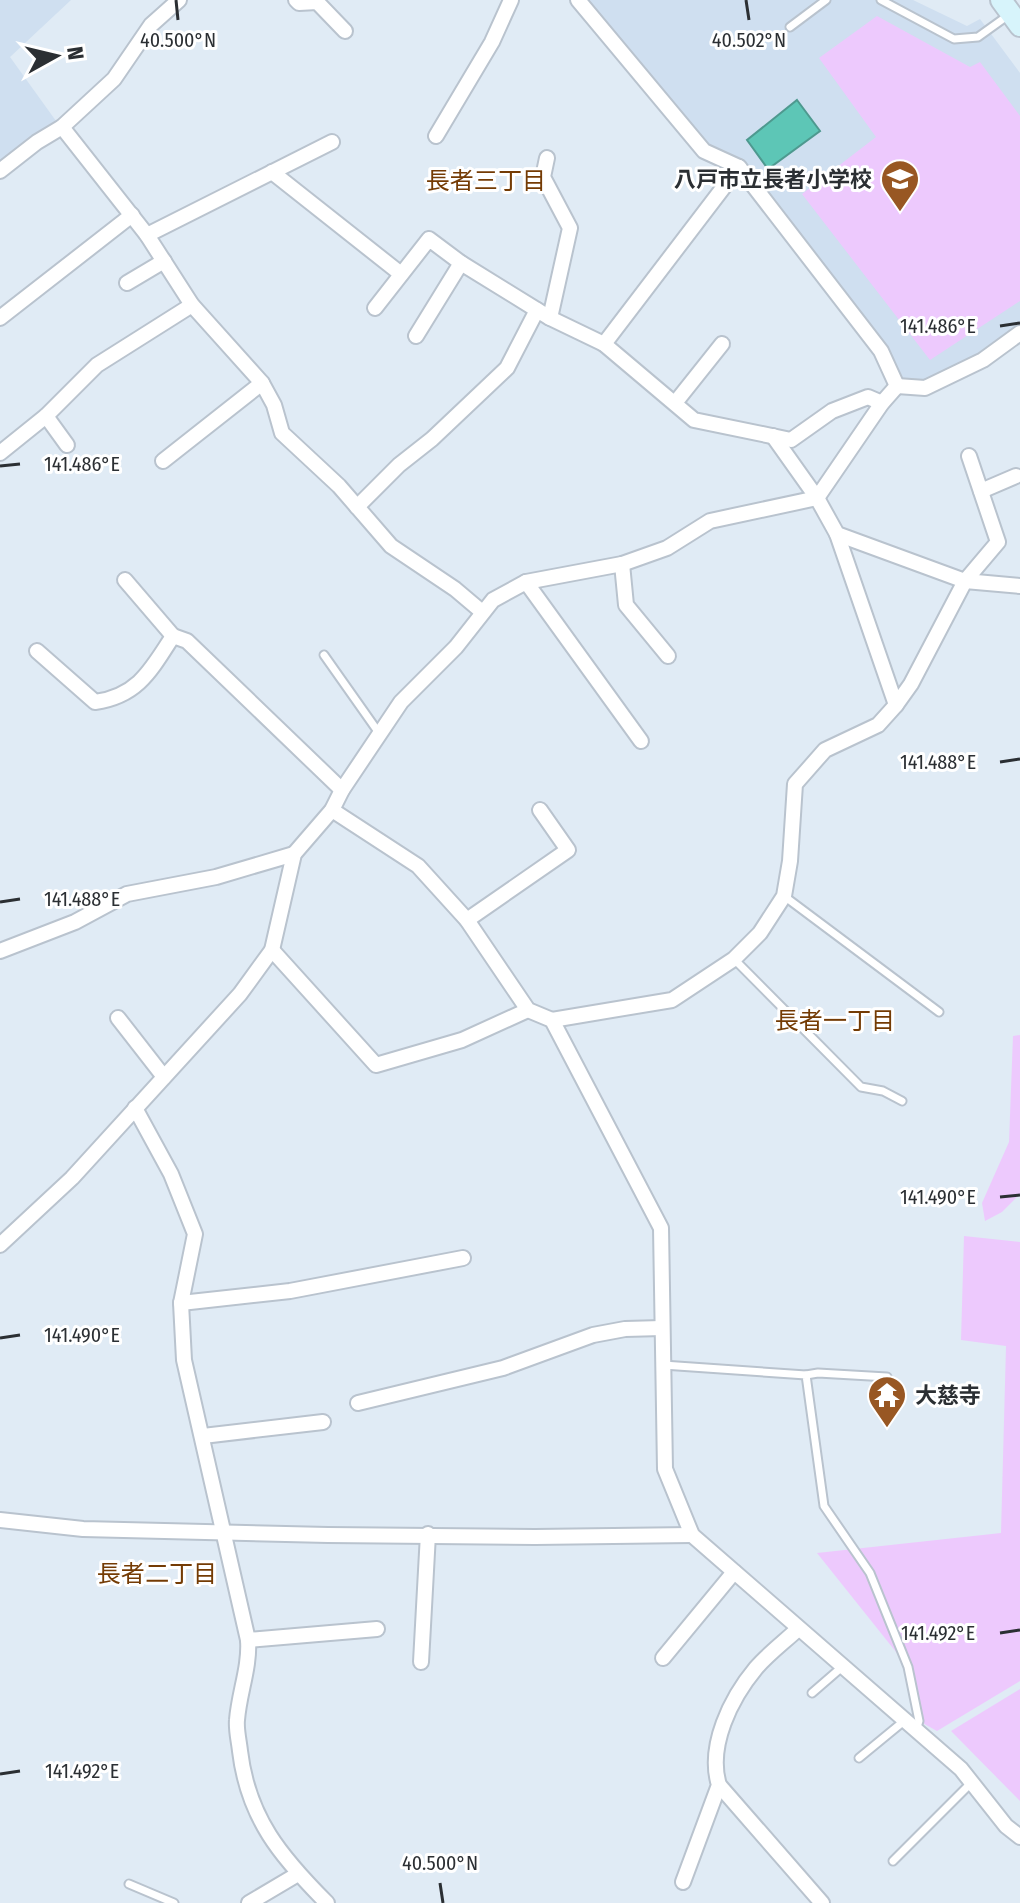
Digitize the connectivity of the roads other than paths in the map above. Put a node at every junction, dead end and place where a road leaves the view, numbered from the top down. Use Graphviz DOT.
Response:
graph roads {
  1 [pos="179,0"];
  2 [pos="296,0"];
  3 [pos="511,0"];
  4 [pos="578,0"];
  5 [pos="826,0"];
  6 [pos="881,0"];
  7 [pos="1010,13"];
  8 [pos="790,27"];
  9 [pos="345,31"];
  10 [pos="62,127"];
  11 [pos="436,136"];
  12 [pos="332,142"];
  13 [pos="547,158"];
  14 [pos="739,167"];
  15 [pos="0,171"];
  16 [pos="272,172"];
  17 [pos="132,215"];
  18 [pos="147,235"];
  19 [pos="164,261"];
  20 [pos="461,263"];
  21 [pos="401,274"];
  22 [pos="127,283"];
  23 [pos="192,305"];
  24 [pos="375,308"];
  25 [pos="543,314"];
  26 [pos="0,318"];
  27 [pos="1020,333"];
  28 [pos="416,336"];
  29 [pos="604,344"];
  30 [pos="722,344"];
  31 [pos="262,383"];
  32 [pos="897,386"];
  33 [pos="675,403"];
  34 [pos="882,403"];
  35 [pos="46,416"];
  36 [pos="773,436"];
  37 [pos="67,445"];
  38 [pos="0,453"];
  39 [pos="969,456"];
  40 [pos="163,461"];
  41 [pos="1016,476"];
  42 [pos="981,491"];
  43 [pos="817,498"];
  44 [pos="357,507"];
  45 [pos="837,534"];
  46 [pos="622,564"];
  47 [pos="125,580"];
  48 [pos="965,581"];
  49 [pos="526,582"];
  50 [pos="1020,586"];
  51 [pos="481,611"];
  52 [pos="173,636"];
  53 [pos="37,651"];
  54 [pos="324,655"];
  55 [pos="668,656"];
  56 [pos="896,705"];
  57 [pos="379,733"];
  58 [pos="641,741"];
  59 [pos="342,790"];
  60 [pos="332,810"];
  61 [pos="540,810"];
  62 [pos="294,854"];
  63 [pos="784,896"];
  64 [pos="467,920"];
  65 [pos="272,950"];
  66 [pos="0,951"];
  67 [pos="734,959"];
  68 [pos="528,1010"];
  69 [pos="939,1012"];
  70 [pos="118,1018"];
  71 [pos="552,1020"];
  72 [pos="164,1077"];
  73 [pos="902,1101"];
  74 [pos="135,1108"];
  75 [pos="0,1245"];
  76 [pos="463,1258"];
  77 [pos="181,1303"];
  78 [pos="662,1328"];
  79 [pos="663,1365"];
  80 [pos="806,1375"];
  81 [pos="887,1377"];
  82 [pos="358,1403"];
  83 [pos="323,1422"];
  84 [pos="203,1436"];
  85 [pos="0,1520"];
  86 [pos="225,1532"];
  87 [pos="428,1534"];
  88 [pos="692,1535"];
  89 [pos="734,1572"];
  90 [pos="377,1629"];
  91 [pos="798,1629"];
  92 [pos="248,1640"];
  93 [pos="663,1658"];
  94 [pos="421,1662"];
  95 [pos="842,1667"];
  96 [pos="812,1693"];
  97 [pos="910,1726"];
  98 [pos="859,1758"];
  99 [pos="971,1783"];
  100 [pos="719,1785"];
  101 [pos="1020,1837"];
  102 [pos="893,1861"];
  103 [pos="298,1874"];
  104 [pos="683,1882"];
  105 [pos="129,1884"];
  106 [pos="814,1900"];
  107 [pos="174,1903"];
  108 [pos="249,1903"];
  109 [pos="327,1903"];
  1 -- 10 [label="street"];
  2 -- 9 [label="street"];
  3 -- 11 [label="street"];
  4 -- 14 [label="street"];
  5 -- 8 [label="lane"];
  6 -- 7 [label="lane"];
  10 -- 15 [label="street"];
  10 -- 17 [label="street"];
  12 -- 16 [label="street"];
  13 -- 25 [label="street"];
  14 -- 29 [label="street"];
  14 -- 32 [label="street"];
  16 -- 18 [label="street"];
  16 -- 21 [label="street"];
  17 -- 18 [label="street"];
  17 -- 26 [label="street"];
  18 -- 19 [label="street"];
  19 -- 22 [label="street"];
  19 -- 23 [label="street"];
  20 -- 21 [label="street"];
  20 -- 25 [label="street"];
  20 -- 28 [label="street"];
  21 -- 24 [label="street"];
  23 -- 31 [label="street"];
  23 -- 35 [label="street"];
  25 -- 29 [label="street"];
  25 -- 44 [label="street"];
  27 -- 32 [label="street"];
  29 -- 33 [label="street"];
  30 -- 33 [label="street"];
  31 -- 40 [label="street"];
  31 -- 44 [label="street"];
  32 -- 34 [label="street"];
  33 -- 36 [label="street"];
  34 -- 36 [label="street"];
  34 -- 43 [label="street"];
  35 -- 37 [label="street"];
  35 -- 38 [label="street"];
  36 -- 43 [label="street"];
  39 -- 42 [label="street"];
  41 -- 42 [label="street"];
  42 -- 48 [label="street"];
  43 -- 45 [label="street"];
  43 -- 46 [label="street"];
  44 -- 51 [label="street"];
  45 -- 48 [label="street"];
  45 -- 56 [label="street"];
  46 -- 49 [label="street"];
  46 -- 55 [label="street"];
  47 -- 52 [label="street"];
  48 -- 50 [label="street"];
  48 -- 56 [label="street"];
  49 -- 51 [label="street"];
  49 -- 58 [label="street"];
  51 -- 57 [label="street"];
  52 -- 53 [label="street"];
  52 -- 59 [label="street"];
  54 -- 57 [label="lane"];
  56 -- 63 [label="street"];
  57 -- 59 [label="street"];
  59 -- 60 [label="street"];
  60 -- 62 [label="street"];
  60 -- 64 [label="street"];
  61 -- 64 [label="street"];
  62 -- 65 [label="street"];
  62 -- 66 [label="street"];
  63 -- 67 [label="street"];
  63 -- 69 [label="lane"];
  64 -- 68 [label="street"];
  65 -- 68 [label="street"];
  65 -- 72 [label="street"];
  67 -- 71 [label="street"];
  67 -- 73 [label="lane"];
  68 -- 71 [label="street"];
  70 -- 72 [label="street"];
  71 -- 78 [label="street"];
  72 -- 74 [label="street"];
  74 -- 75 [label="street"];
  74 -- 77 [label="street"];
  76 -- 77 [label="street"];
  77 -- 84 [label="street"];
  78 -- 79 [label="street"];
  78 -- 82 [label="street"];
  79 -- 80 [label="lane"];
  79 -- 88 [label="street"];
  80 -- 81 [label="lane"];
  80 -- 97 [label="lane"];
  83 -- 84 [label="street"];
  84 -- 86 [label="street"];
  85 -- 86 [label="street"];
  86 -- 87 [label="street"];
  86 -- 92 [label="street"];
  87 -- 88 [label="street"];
  87 -- 94 [label="street"];
  88 -- 89 [label="street"];
  89 -- 91 [label="street"];
  89 -- 93 [label="street"];
  90 -- 92 [label="street"];
  91 -- 95 [label="street"];
  91 -- 100 [label="street"];
  92 -- 103 [label="street"];
  95 -- 96 [label="lane"];
  95 -- 97 [label="street"];
  97 -- 98 [label="lane"];
  97 -- 99 [label="street"];
  99 -- 101 [label="street"];
  99 -- 102 [label="lane"];
  100 -- 104 [label="street"];
  100 -- 106 [label="street"];
  103 -- 108 [label="street"];
  103 -- 109 [label="street"];
  105 -- 107 [label="lane"];
}
